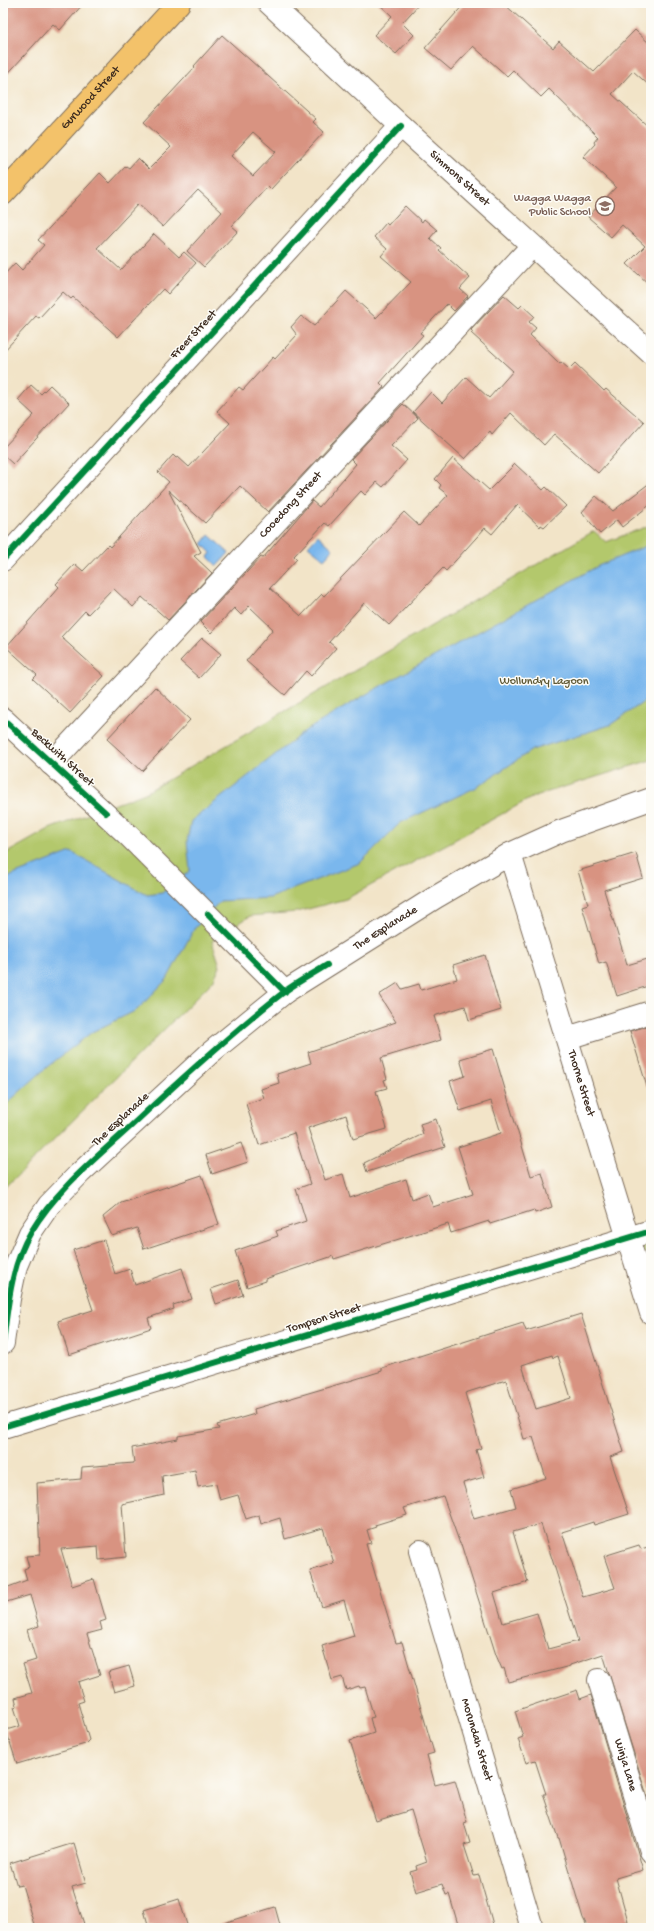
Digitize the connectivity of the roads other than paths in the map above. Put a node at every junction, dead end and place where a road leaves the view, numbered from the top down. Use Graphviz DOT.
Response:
graph roads {
  1 [pos="179,3"];
  2 [pos="269,3"];
  3 [pos="401,126"];
  4 [pos="3,194"];
  5 [pos="532,246"];
  6 [pos="651,353"];
  7 [pos="3,560"];
  8 [pos="3,719"];
  9 [pos="51,764"];
  10 [pos="651,799"];
  11 [pos="510,854"];
  12 [pos="285,992"];
  13 [pos="651,1012"];
  14 [pos="566,1038"];
  15 [pos="651,1231"];
  16 [pos="628,1238"];
  17 [pos="651,1313"];
  18 [pos="3,1343"];
  19 [pos="3,1427"];
  20 [pos="420,1551"];
  21 [pos="599,1680"];
  22 [pos="651,1851"];
  23 [pos="532,1928"];
  1 -- 4 [label="main road, Gurwood Street"];
  2 -- 3 [label="street, Simmons Street"];
  3 -- 5 [label="street, Simmons Street"];
  3 -- 7 [label="street, Freer Street"];
  5 -- 6 [label="street, Simmons Street"];
  5 -- 9 [label="street, Cooedong Street"];
  8 -- 9 [label="street, Beckwith Street"];
  9 -- 12 [label="street, Beckwith Street"];
  10 -- 11 [label="street, The Esplanade"];
  11 -- 12 [label="street, The Esplanade"];
  11 -- 14 [label="street, Thorne Street"];
  12 -- 18 [label="street, The Esplanade"];
  13 -- 14 [label="street"];
  14 -- 16 [label="street, Thorne Street"];
  15 -- 16 [label="street, Tompson Street"];
  16 -- 17 [label="street, Thorne Street"];
  16 -- 19 [label="street, Tompson Street"];
  20 -- 23 [label="street, Morundah Street"];
  21 -- 22 [label="street, Winja Lane"];
}
